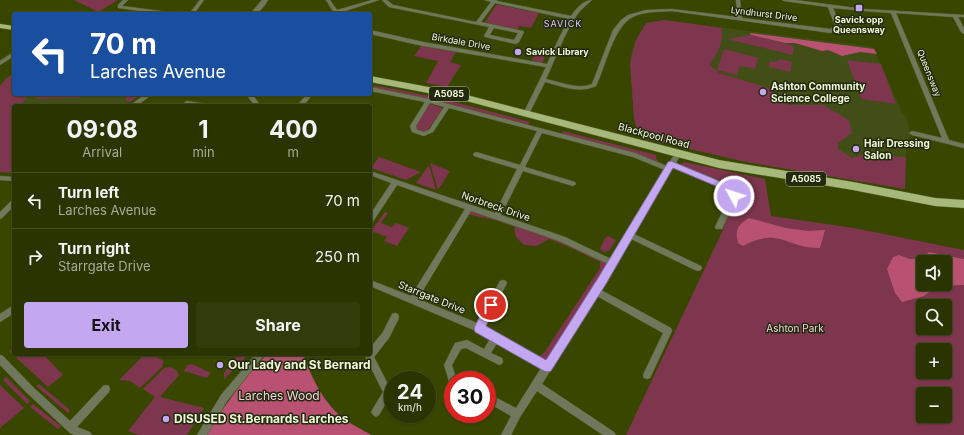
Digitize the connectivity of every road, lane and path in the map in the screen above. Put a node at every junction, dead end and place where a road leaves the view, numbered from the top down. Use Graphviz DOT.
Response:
graph roads {
  1 [pos="126,0"];
  2 [pos="202,0"];
  3 [pos="265,0"];
  4 [pos="328,0"];
  5 [pos="376,0"];
  6 [pos="384,0"];
  7 [pos="486,0"];
  8 [pos="590,0"];
  9 [pos="738,0"];
  10 [pos="784,0"];
  11 [pos="791,0"];
  12 [pos="494,1"];
  13 [pos="830,6"];
  14 [pos="894,11"];
  15 [pos="160,12"];
  16 [pos="193,12"];
  17 [pos="255,12"];
  18 [pos="336,12"];
  19 [pos="340,12"];
  20 [pos="955,16"];
  21 [pos="964,16"];
  22 [pos="573,18"];
  23 [pos="740,19"];
  24 [pos="478,23"];
  25 [pos="0,26"];
  26 [pos="492,26"];
  27 [pos="12,28"];
  28 [pos="372,32"];
  29 [pos="964,32"];
  30 [pos="12,55"];
  31 [pos="0,63"];
  32 [pos="550,66"];
  33 [pos="372,78"];
  34 [pos="543,80"];
  35 [pos="372,89"];
  36 [pos="147,96"];
  37 [pos="308,96"];
  38 [pos="429,101"];
  39 [pos="187,103"];
  40 [pos="135,104"];
  41 [pos="194,104"];
  42 [pos="302,104"];
  43 [pos="448,106"];
  44 [pos="526,114"];
  45 [pos="540,131"];
  46 [pos="912,133"];
  47 [pos="947,142"];
  48 [pos="964,146"];
  49 [pos="476,154"];
  50 [pos="678,154"];
  51 [pos="669,166"];
  52 [pos="521,168"];
  53 [pos="372,174"];
  54 [pos="0,178"];
  55 [pos="12,179"];
  56 [pos="395,182"];
  57 [pos="573,184"];
  58 [pos="935,202"];
  59 [pos="12,204"];
  60 [pos="964,204"];
  61 [pos="470,207"];
  62 [pos="964,211"];
  63 [pos="3,213"];
  64 [pos="497,216"];
  65 [pos="372,218"];
  66 [pos="719,227"];
  67 [pos="629,235"];
  68 [pos="613,263"];
  69 [pos="698,268"];
  70 [pos="503,283"];
  71 [pos="372,285"];
  72 [pos="596,291"];
  73 [pos="412,301"];
  74 [pos="12,310"];
  75 [pos="395,317"];
  76 [pos="0,318"];
  77 [pos="479,328"];
  78 [pos="495,338"];
  79 [pos="372,349"];
  80 [pos="486,354"];
  81 [pos="259,356"];
  82 [pos="367,356"];
  83 [pos="499,361"];
  84 [pos="2,364"];
  85 [pos="548,367"];
  86 [pos="450,371"];
  87 [pos="647,375"];
  88 [pos="536,385"];
  89 [pos="106,389"];
  90 [pos="496,402"];
  91 [pos="376,412"];
  92 [pos="517,414"];
  93 [pos="70,431"];
  94 [pos="87,435"];
  95 [pos="202,435"];
  96 [pos="506,435"];
  97 [pos="611,435"];
  1 -- 15 [label="street"];
  2 -- 16 [label="street"];
  3 -- 17 [label="street"];
  4 -- 18 [label="street"];
  5 -- 19 [label="street"];
  6 -- 24 [label="street"];
  7 -- 12 [label="street"];
  8 -- 22 [label="street"];
  9 -- 23 [label="street"];
  10 -- 11 [label="street"];
  11 -- 13 [label="street"];
  12 -- 22 [label="street"];
  12 -- 24 [label="street"];
  13 -- 14 [label="street"];
  13 -- 23 [label="street, Lyndhurst Drive"];
  14 -- 20 [label="street"];
  14 -- 47 [label="street, Queensway"];
  20 -- 21 [label="street"];
  20 -- 29 [label="street"];
  22 -- 32 [label="street"];
  23 -- 34 [label="street, Lyndhurst Drive"];
  24 -- 26 [label="street"];
  25 -- 27 [label="highway"];
  26 -- 26 [label="street"];
  28 -- 32 [label="street, Birkdale Drive"];
  30 -- 31 [label="street"];
  32 -- 34 [label="street"];
  33 -- 44 [label="highway, Blackpool Road / A5085"];
  34 -- 44 [label="street"];
  35 -- 38 [label="street"];
  36 -- 40 [label="street"];
  37 -- 42 [label="street"];
  38 -- 43 [label="street"];
  38 -- 43 [label="street"];
  39 -- 41 [label="street"];
  43 -- 45 [label="street"];
  44 -- 50 [label="highway, Blackpool Road / A5085"];
  45 -- 51 [label="street"];
  45 -- 52 [label="street"];
  46 -- 47 [label="street"];
  47 -- 48 [label="street"];
  49 -- 52 [label="street"];
  50 -- 51 [label="street"];
  50 -- 58 [label="highway, Blackpool Road / A5085"];
  51 -- 66 [label="street"];
  51 -- 67 [label="street"];
  52 -- 57 [label="street"];
  52 -- 64 [label="street"];
  53 -- 56 [label="street, Norbreck Drive"];
  54 -- 55 [label="street"];
  56 -- 61 [label="street, Norbreck Drive"];
  56 -- 65 [label="street"];
  58 -- 60 [label="highway, Blackpool Road / A5085"];
  58 -- 62 [label="highway, Blackpool Road / A5085"];
  59 -- 63 [label="street"];
  61 -- 64 [label="street, Norbreck Drive"];
  61 -- 73 [label="street"];
  64 -- 68 [label="street, Norbreck Drive"];
  67 -- 68 [label="street"];
  67 -- 69 [label="street"];
  68 -- 72 [label="street"];
  70 -- 77 [label="street"];
  71 -- 73 [label="street, Starrgate Drive"];
  72 -- 85 [label="street"];
  72 -- 87 [label="street"];
  73 -- 77 [label="street, Starrgate Drive"];
  74 -- 76 [label="street"];
  75 -- 79 [label="street"];
  77 -- 78 [label="street, Starrgate Drive"];
  78 -- 80 [label="street"];
  78 -- 85 [label="street, Starrgate Drive"];
  80 -- 83 [label="street"];
  80 -- 86 [label="street"];
  81 -- 95 [label="street"];
  82 -- 91 [label="street"];
  84 -- 93 [label="street"];
  85 -- 88 [label="street"];
  88 -- 92 [label="street"];
  88 -- 97 [label="street"];
  89 -- 93 [label="street"];
  90 -- 92 [label="street"];
  92 -- 96 [label="street"];
  93 -- 94 [label="street"];
}
